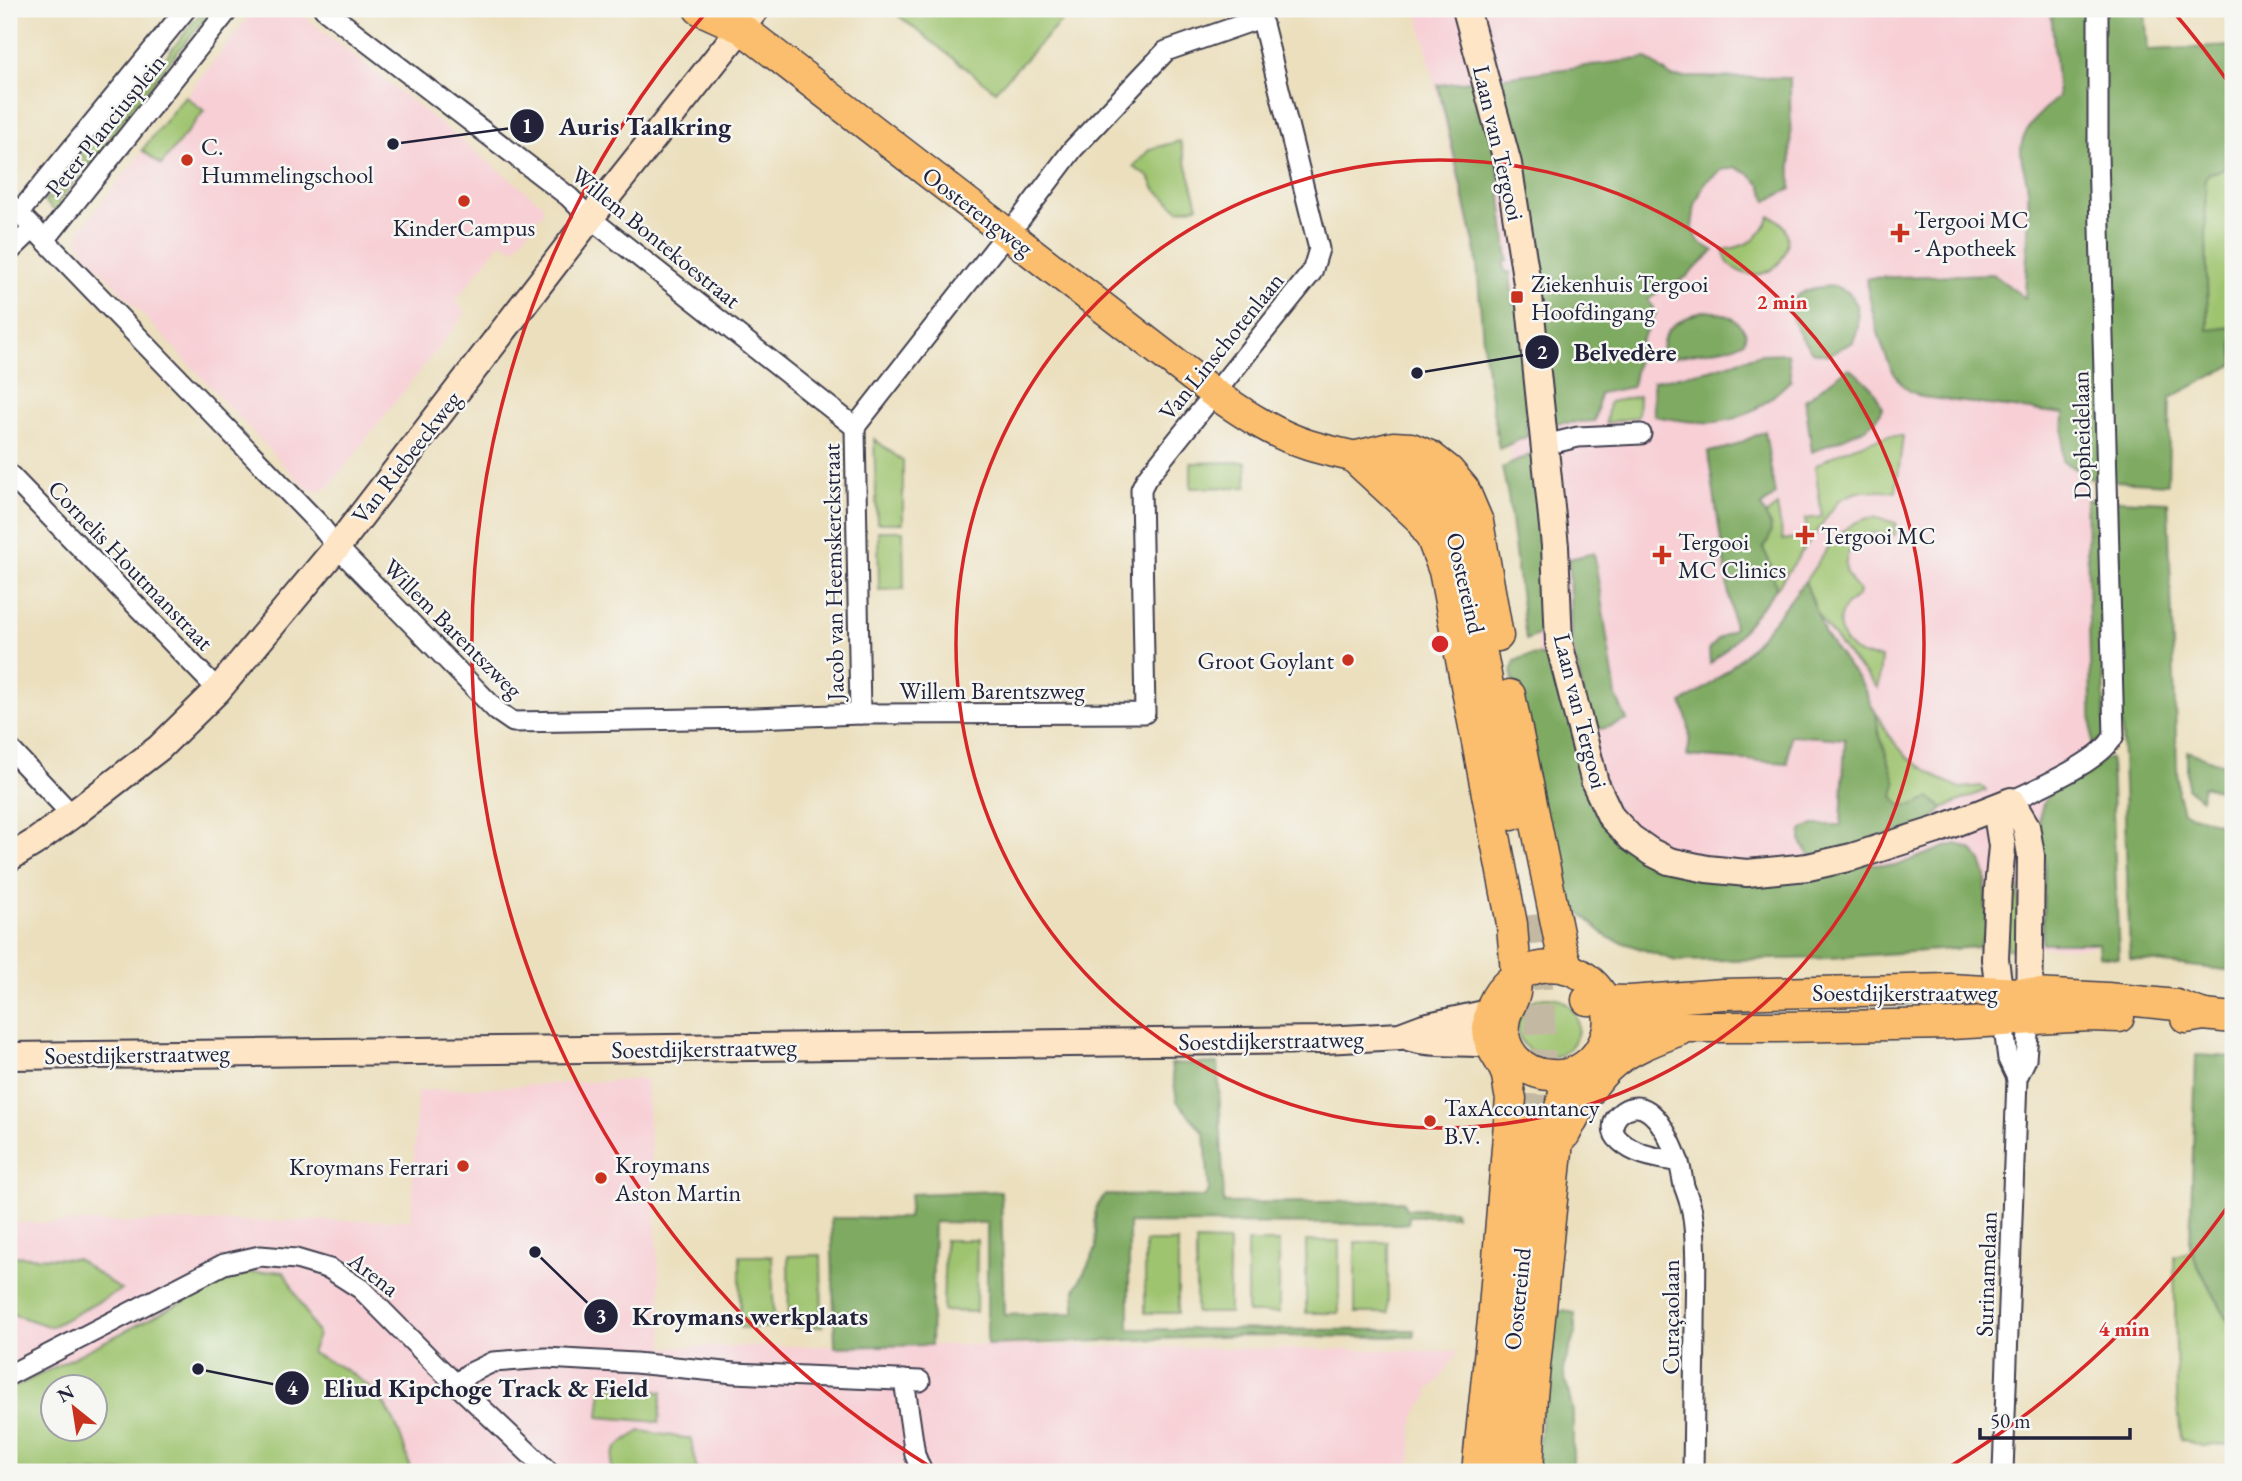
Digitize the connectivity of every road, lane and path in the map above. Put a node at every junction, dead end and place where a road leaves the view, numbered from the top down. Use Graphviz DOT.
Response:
graph roads {
  1 [pos="186,9"];
  2 [pos="229,9"];
  3 [pos="324,9"];
  4 [pos="699,9"];
  5 [pos="1466,9"];
  6 [pos="2098,9"];
  7 [pos="1257,14"];
  8 [pos="741,15"];
  9 [pos="14,208"];
  10 [pos="590,218"];
  11 [pos="39,234"];
  12 [pos="1008,234"];
  13 [pos="9,251"];
  14 [pos="1215,394"];
  15 [pos="855,427"];
  16 [pos="1642,434"];
  17 [pos="1545,444"];
  18 [pos="1353,457"];
  19 [pos="9,474"];
  20 [pos="337,547"];
  21 [pos="218,690"];
  22 [pos="1145,713"];
  23 [pos="860,714"];
  24 [pos="9,748"];
  25 [pos="2003,805"];
  26 [pos="72,816"];
  27 [pos="9,858"];
  28 [pos="1531,915"];
  29 [pos="1568,968"];
  30 [pos="1515,986"];
  31 [pos="2000,992"];
  32 [pos="1604,1000"];
  33 [pos="2021,1011"];
  34 [pos="1489,1013"];
  35 [pos="2233,1018"];
  36 [pos="1688,1027"];
  37 [pos="1607,1034"];
  38 [pos="1400,1036"];
  39 [pos="1505,1055"];
  40 [pos="9,1056"];
  41 [pos="1568,1074"];
  42 [pos="1548,1135"];
  43 [pos="1679,1163"];
  44 [pos="9,1375"];
  45 [pos="457,1385"];
  46 [pos="549,1472"];
  47 [pos="922,1472"];
  48 [pos="1478,1472"];
  49 [pos="1502,1472"];
  50 [pos="1528,1472"];
  51 [pos="1693,1472"];
  52 [pos="2003,1472"];
  1 -- 9 [label="street, Peter Planciusplein"];
  2 -- 11 [label="street, Peter Planciusplein"];
  3 -- 10 [label="street, Willem Bontekoestraat"];
  4 -- 8 [label="main road, Oosterengweg"];
  5 -- 17 [label="street, Laan van Tergooi"];
  6 -- 25 [label="street, Dopheidelaan"];
  7 -- 12 [label="street, Jacob van Heemskerckstraat"];
  7 -- 14 [label="street, Van Linschotenlaan"];
  8 -- 10 [label="street, Van Riebeeckweg"];
  8 -- 12 [label="main road, Oosterengweg"];
  9 -- 11 [label="street, Willem Barentszweg"];
  10 -- 15 [label="street, Willem Bontekoestraat"];
  10 -- 20 [label="street, Van Riebeeckweg"];
  11 -- 13 [label="street, Peter Planciusplein"];
  11 -- 20 [label="street, Willem Barentszweg"];
  12 -- 14 [label="main road, Oosterengweg"];
  12 -- 15 [label="street, Jacob van Heemskerckstraat"];
  14 -- 18 [label="main road, Oostereind"];
  14 -- 22 [label="street, Van Linschotenlaan"];
  15 -- 23 [label="street, Jacob van Heemskerckstraat"];
  16 -- 17 [label="street"];
  17 -- 25 [label="street, Laan van Tergooi"];
  18 -- 28 [label="main road, Oostereind"];
  18 -- 29 [label="main road"];
  18 -- 30 [label="main road"];
  19 -- 21 [label="street, Cornelis Houtmanstraat"];
  20 -- 21 [label="street, Van Riebeeckweg"];
  20 -- 23 [label="street, Willem Barentszweg"];
  21 -- 26 [label="street, Van Riebeeckweg"];
  22 -- 23 [label="street, Willem Barentszweg"];
  24 -- 26 [label="street"];
  25 -- 31 [label="street"];
  25 -- 33 [label="street"];
  26 -- 27 [label="street, Van Riebeeckweg"];
  29 -- 30 [label="main road"];
  29 -- 32 [label="main road"];
  30 -- 32 [label="main road"];
  30 -- 34 [label="main road"];
  30 -- 39 [label="main road"];
  31 -- 32 [label="main road, Soestdijkerstraatweg"];
  31 -- 33 [label="main road, Soestdijkerstraatweg"];
  32 -- 37 [label="main road"];
  33 -- 35 [label="main road, Soestdijkerstraatweg"];
  33 -- 36 [label="main road, Soestdijkerstraatweg"];
  33 -- 52 [label="street, Surinamelaan"];
  34 -- 38 [label="street, Soestdijkerstraatweg"];
  34 -- 39 [label="main road"];
  36 -- 37 [label="main road, Soestdijkerstraatweg"];
  36 -- 42 [label="main road"];
  37 -- 41 [label="main road"];
  38 -- 39 [label="street, Soestdijkerstraatweg"];
  38 -- 40 [label="street, Soestdijkerstraatweg"];
  39 -- 41 [label="main road"];
  39 -- 48 [label="main road"];
  41 -- 42 [label="main road"];
  42 -- 49 [label="main road, Oostereind"];
  42 -- 50 [label="main road"];
  43 -- 51 [label="street, Curaçaolaan"];
  44 -- 45 [label="street, Arena"];
  45 -- 46 [label="street, Arena"];
  45 -- 47 [label="street"];
}
